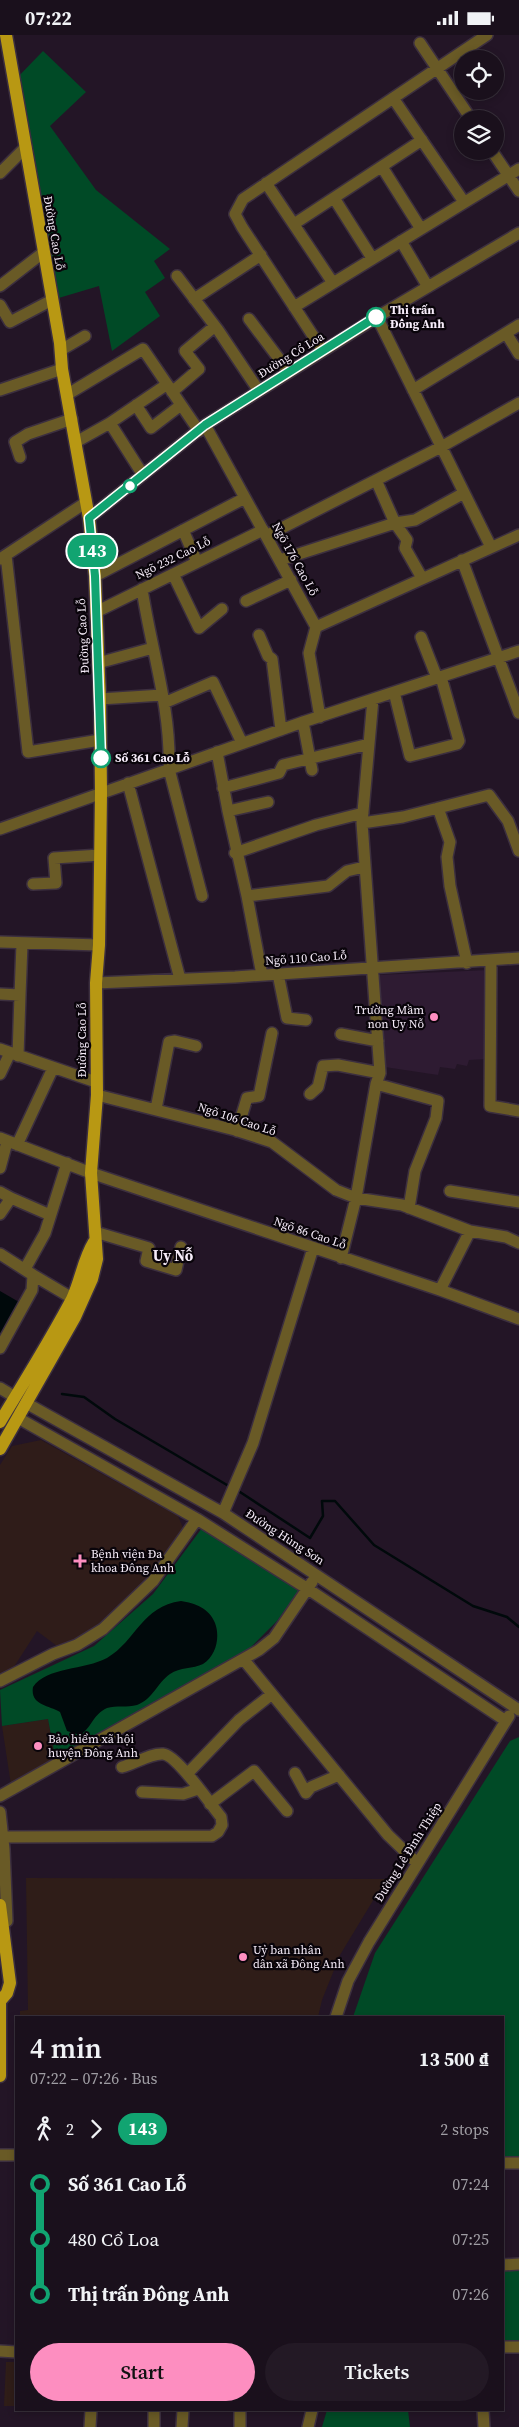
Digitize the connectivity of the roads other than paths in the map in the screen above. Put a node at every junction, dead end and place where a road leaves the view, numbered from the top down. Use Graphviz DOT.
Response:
graph roads {
  1 [pos="6,35"];
  2 [pos="487,35"];
  3 [pos="420,43"];
  4 [pos="437,69"];
  5 [pos="393,98"];
  6 [pos="465,110"];
  7 [pos="422,141"];
  8 [pos="26,147"];
  9 [pos="498,160"];
  10 [pos="382,167"];
  11 [pos="519,169"];
  12 [pos="0,173"];
  13 [pos="508,175"];
  14 [pos="266,183"];
  15 [pos="519,191"];
  16 [pos="334,198"];
  17 [pos="464,202"];
  18 [pos="294,224"];
  19 [pos="421,229"];
  20 [pos="519,233"];
  21 [pos="401,241"];
  22 [pos="44,252"];
  23 [pos="261,255"];
  24 [pos="372,258"];
  25 [pos="176,276"];
  26 [pos="333,283"];
  27 [pos="0,286"];
  28 [pos="428,287"];
  29 [pos="194,299"];
  30 [pos="52,300"];
  31 [pos="0,305"];
  32 [pos="294,307"];
  33 [pos="376,317"];
  34 [pos="249,319"];
  35 [pos="10,322"];
  36 [pos="519,325"];
  37 [pos="215,326"];
  38 [pos="0,329"];
  39 [pos="506,333"];
  40 [pos="85,336"];
  41 [pos="61,350"];
  42 [pos="323,351"];
  43 [pos="519,354"];
  44 [pos="62,369"];
  45 [pos="289,372"];
  46 [pos="169,388"];
  47 [pos="0,390"];
  48 [pos="412,390"];
  49 [pos="259,391"];
  50 [pos="68,394"];
  51 [pos="519,403"];
  52 [pos="136,405"];
  53 [pos="181,405"];
  54 [pos="72,419"];
  55 [pos="110,423"];
  56 [pos="202,428"];
  57 [pos="76,442"];
  58 [pos="441,447"];
  59 [pos="20,457"];
  60 [pos="143,475"];
  61 [pos="376,480"];
  62 [pos="464,493"];
  63 [pos="245,498"];
  64 [pos="86,503"];
  65 [pos="89,518"];
  66 [pos="395,523"];
  67 [pos="183,530"];
  68 [pos="265,533"];
  69 [pos="519,535"];
  70 [pos="491,547"];
  71 [pos="3,557"];
  72 [pos="280,560"];
  73 [pos="462,560"];
  74 [pos="196,562"];
  75 [pos="173,574"];
  76 [pos="95,576"];
  77 [pos="422,578"];
  78 [pos="291,580"];
  79 [pos="142,589"];
  80 [pos="246,601"];
  81 [pos="222,609"];
  82 [pos="96,612"];
  83 [pos="316,627"];
  84 [pos="259,635"];
  85 [pos="421,637"];
  86 [pos="153,648"];
  87 [pos="519,651"];
  88 [pos="498,658"];
  89 [pos="98,663"];
  90 [pos="439,677"];
  91 [pos="394,692"];
  92 [pos="100,699"];
  93 [pos="163,699"];
  94 [pos="373,699"];
  95 [pos="519,713"];
  96 [pos="320,717"];
  97 [pos="303,722"];
  98 [pos="281,730"];
  99 [pos="100,740"];
  100 [pos="242,743"];
  101 [pos="369,744"];
  102 [pos="217,752"];
  103 [pos="311,764"];
  104 [pos="169,769"];
  105 [pos="128,783"];
  106 [pos="223,788"];
  107 [pos="102,793"];
  108 [pos="268,802"];
  109 [pos="438,808"];
  110 [pos="228,811"];
  111 [pos="363,818"];
  112 [pos="0,829"];
  113 [pos="519,851"];
  114 [pos="235,853"];
  115 [pos="100,855"];
  116 [pos="364,867"];
  117 [pos="33,884"];
  118 [pos="202,896"];
  119 [pos="247,896"];
  120 [pos="0,942"];
  121 [pos="22,944"];
  122 [pos="100,945"];
  123 [pos="519,958"];
  124 [pos="491,962"];
  125 [pos="467,963"];
  126 [pos="371,967"];
  127 [pos="278,974"];
  128 [pos="262,975"];
  129 [pos="180,979"];
  130 [pos="96,983"];
  131 [pos="0,994"];
  132 [pos="20,995"];
  133 [pos="306,1020"];
  134 [pos="272,1033"];
  135 [pos="342,1033"];
  136 [pos="378,1041"];
  137 [pos="196,1046"];
  138 [pos="9,1053"];
  139 [pos="53,1068"];
  140 [pos="0,1074"];
  141 [pos="378,1079"];
  142 [pos="97,1088"];
  143 [pos="310,1094"];
  144 [pos="156,1109"];
  145 [pos="519,1111"];
  146 [pos="237,1131"];
  147 [pos="8,1142"];
  148 [pos="67,1163"];
  149 [pos="0,1169"];
  150 [pos="91,1173"];
  151 [pos="450,1191"];
  152 [pos="0,1192"];
  153 [pos="11,1198"];
  154 [pos="356,1198"];
  155 [pos="519,1202"];
  156 [pos="408,1208"];
  157 [pos="0,1214"];
  158 [pos="50,1215"];
  159 [pos="470,1231"];
  160 [pos="95,1237"];
  161 [pos="519,1243"];
  162 [pos="181,1247"];
  163 [pos="313,1248"];
  164 [pos="0,1254"];
  165 [pos="341,1258"];
  166 [pos="29,1272"];
  167 [pos="440,1289"];
  168 [pos="72,1298"];
  169 [pos="519,1319"];
  170 [pos="0,1348"];
  171 [pos="0,1388"];
  172 [pos="20,1400"];
  173 [pos="18,1418"];
  174 [pos="0,1423"];
  175 [pos="0,1449"];
  176 [pos="223,1513"];
  177 [pos="198,1519"];
  178 [pos="317,1575"];
  179 [pos="308,1589"];
  180 [pos="244,1660"];
  181 [pos="0,1681"];
  182 [pos="272,1694"];
  183 [pos="517,1708"];
  184 [pos="506,1721"];
  185 [pos="122,1767"];
  186 [pos="188,1773"];
  187 [pos="295,1773"];
  188 [pos="339,1775"];
  189 [pos="198,1789"];
  190 [pos="142,1791"];
  191 [pos="0,1796"];
  192 [pos="210,1804"];
  193 [pos="287,1811"];
  194 [pos="0,1812"];
  195 [pos="3,1837"];
  196 [pos="417,1863"];
  197 [pos="0,1905"];
  198 [pos="8,1958"];
  199 [pos="0,2001"];
  200 [pos="0,2014"];
  201 [pos="336,2016"];
  202 [pos="0,2076"];
  203 [pos="0,2155"];
  204 [pos="15,2155"];
  205 [pos="504,2163"];
  206 [pos="519,2163"];
  207 [pos="519,2264"];
  208 [pos="504,2265"];
  209 [pos="504,2347"];
  210 [pos="519,2347"];
  211 [pos="0,2351"];
  212 [pos="15,2352"];
  213 [pos="91,2411"];
  214 [pos="154,2411"];
  215 [pos="183,2411"];
  216 [pos="240,2411"];
  217 [pos="304,2411"];
  218 [pos="312,2411"];
  219 [pos="483,2411"];
  220 [pos="90,2427"];
  221 [pos="154,2427"];
  222 [pos="182,2427"];
  223 [pos="240,2427"];
  224 [pos="307,2427"];
  225 [pos="484,2427"];
  1 -- 8 [label="main road, Đường Cao Lỗ"];
  2 -- 4 [label="street"];
  3 -- 4 [label="street"];
  4 -- 5 [label="street"];
  4 -- 6 [label="street"];
  5 -- 7 [label="street"];
  5 -- 14 [label="street"];
  7 -- 10 [label="street"];
  7 -- 17 [label="street"];
  8 -- 12 [label="street"];
  8 -- 22 [label="main road, Đường Cao Lỗ"];
  9 -- 13 [label="street"];
  10 -- 16 [label="street"];
  10 -- 19 [label="street"];
  11 -- 13 [label="street"];
  13 -- 15 [label="street"];
  13 -- 17 [label="street"];
  14 -- 18 [label="street"];
  14 -- 23 [label="street"];
  16 -- 18 [label="street"];
  16 -- 24 [label="street"];
  17 -- 19 [label="street"];
  18 -- 26 [label="street"];
  19 -- 21 [label="street"];
  20 -- 28 [label="street, Đường Cổ Loa"];
  21 -- 24 [label="street"];
  21 -- 28 [label="street"];
  22 -- 27 [label="street"];
  22 -- 30 [label="main road, Đường Cao Lỗ"];
  23 -- 29 [label="street"];
  23 -- 32 [label="street"];
  24 -- 26 [label="street"];
  25 -- 29 [label="street"];
  26 -- 32 [label="street"];
  28 -- 33 [label="street, Đường Cổ Loa"];
  29 -- 37 [label="street"];
  30 -- 35 [label="street"];
  30 -- 41 [label="main road, Đường Cao Lỗ"];
  31 -- 35 [label="street"];
  32 -- 42 [label="street"];
  33 -- 42 [label="street, Đường Cổ Loa"];
  33 -- 48 [label="street"];
  34 -- 45 [label="street"];
  35 -- 38 [label="street"];
  36 -- 39 [label="street"];
  37 -- 46 [label="street"];
  37 -- 49 [label="street"];
  39 -- 43 [label="street"];
  39 -- 48 [label="street"];
  40 -- 41 [label="street"];
  41 -- 44 [label="main road, Đường Cao Lỗ"];
  42 -- 45 [label="street, Đường Cổ Loa"];
  44 -- 47 [label="street"];
  44 -- 50 [label="main road, Đường Cao Lỗ"];
  45 -- 49 [label="street, Đường Cổ Loa"];
  46 -- 50 [label="street, Ngõ 176 Cao Lỗ"];
  46 -- 52 [label="street"];
  46 -- 53 [label="street, Ngõ 176 Cao Lỗ"];
  48 -- 58 [label="street"];
  49 -- 56 [label="street, Đường Cổ Loa"];
  50 -- 54 [label="main road, Đường Cao Lỗ"];
  51 -- 58 [label="street, Ngõ 232 Cao Lỗ"];
  52 -- 53 [label="street"];
  52 -- 55 [label="street"];
  53 -- 56 [label="street, Ngõ 176 Cao Lỗ"];
  54 -- 57 [label="main road, Đường Cao Lỗ"];
  54 -- 59 [label="street"];
  55 -- 57 [label="street"];
  55 -- 60 [label="street"];
  56 -- 60 [label="street, Đường Cổ Loa"];
  56 -- 63 [label="street, Ngõ 176 Cao Lỗ"];
  57 -- 64 [label="main road, Đường Cao Lỗ"];
  58 -- 61 [label="street, Ngõ 232 Cao Lỗ"];
  58 -- 62 [label="street"];
  60 -- 65 [label="street, Đường Cổ Loa"];
  61 -- 66 [label="street"];
  61 -- 68 [label="street, Ngõ 232 Cao Lỗ"];
  62 -- 66 [label="street"];
  62 -- 70 [label="street"];
  63 -- 67 [label="street"];
  63 -- 68 [label="street, Ngõ 176 Cao Lỗ"];
  64 -- 65 [label="main road, Đường Cao Lỗ"];
  64 -- 71 [label="street"];
  65 -- 76 [label="main road, Đường Cao Lỗ"];
  66 -- 72 [label="street"];
  66 -- 77 [label="street"];
  67 -- 74 [label="street"];
  67 -- 76 [label="street"];
  68 -- 72 [label="street, Ngõ 176 Cao Lỗ"];
  68 -- 74 [label="street, Ngõ 232 Cao Lỗ"];
  69 -- 70 [label="street"];
  70 -- 73 [label="street"];
  71 -- 99 [label="street"];
  72 -- 78 [label="street, Ngõ 176 Cao Lỗ"];
  73 -- 77 [label="street"];
  73 -- 88 [label="street"];
  74 -- 75 [label="street, Ngõ 232 Cao Lỗ"];
  75 -- 79 [label="street, Ngõ 232 Cao Lỗ"];
  75 -- 81 [label="street"];
  76 -- 82 [label="main road, Đường Cao Lỗ"];
  77 -- 83 [label="street"];
  78 -- 80 [label="street"];
  78 -- 83 [label="street, Ngõ 176 Cao Lỗ"];
  79 -- 82 [label="street, Ngõ 232 Cao Lỗ"];
  79 -- 86 [label="street"];
  82 -- 89 [label="main road, Đường Cao Lỗ"];
  83 -- 96 [label="street"];
  84 -- 98 [label="street"];
  85 -- 90 [label="street"];
  86 -- 89 [label="street"];
  86 -- 93 [label="street"];
  87 -- 88 [label="street"];
  88 -- 90 [label="street"];
  88 -- 95 [label="street"];
  89 -- 92 [label="main road, Đường Cao Lỗ"];
  90 -- 91 [label="street"];
  90 -- 91 [label="street"];
  91 -- 94 [label="street"];
  92 -- 93 [label="street"];
  92 -- 99 [label="main road, Đường Cao Lỗ"];
  93 -- 100 [label="street"];
  93 -- 104 [label="street"];
  94 -- 96 [label="street"];
  94 -- 101 [label="street"];
  96 -- 97 [label="street"];
  97 -- 98 [label="street"];
  97 -- 103 [label="street"];
  98 -- 100 [label="street"];
  99 -- 107 [label="main road, Đường Cao Lỗ"];
  100 -- 102 [label="street"];
  101 -- 103 [label="street"];
  101 -- 111 [label="street"];
  102 -- 104 [label="street"];
  102 -- 106 [label="street"];
  103 -- 106 [label="street"];
  104 -- 105 [label="street"];
  104 -- 118 [label="street"];
  105 -- 107 [label="street"];
  105 -- 129 [label="street"];
  106 -- 110 [label="street"];
  107 -- 112 [label="street"];
  107 -- 115 [label="main road, Đường Cao Lỗ"];
  108 -- 110 [label="street"];
  109 -- 111 [label="street"];
  109 -- 113 [label="street"];
  109 -- 125 [label="street"];
  110 -- 114 [label="street"];
  111 -- 114 [label="street"];
  111 -- 116 [label="street"];
  114 -- 119 [label="street"];
  115 -- 117 [label="street"];
  115 -- 122 [label="main road, Đường Cao Lỗ"];
  116 -- 119 [label="street"];
  116 -- 126 [label="street"];
  119 -- 128 [label="street"];
  120 -- 121 [label="street"];
  121 -- 122 [label="street"];
  121 -- 132 [label="street"];
  122 -- 130 [label="main road, Đường Cao Lỗ"];
  123 -- 124 [label="street, Ngõ 110 Cao Lỗ"];
  124 -- 125 [label="street, Ngõ 110 Cao Lỗ"];
  124 -- 145 [label="street"];
  125 -- 126 [label="street, Ngõ 110 Cao Lỗ"];
  126 -- 127 [label="street, Ngõ 110 Cao Lỗ"];
  126 -- 136 [label="street"];
  127 -- 128 [label="street, Ngõ 110 Cao Lỗ"];
  127 -- 133 [label="street"];
  128 -- 129 [label="street, Ngõ 110 Cao Lỗ"];
  129 -- 130 [label="street, Ngõ 110 Cao Lỗ"];
  130 -- 142 [label="main road, Đường Cao Lỗ"];
  131 -- 132 [label="street"];
  132 -- 138 [label="street"];
  134 -- 146 [label="street"];
  135 -- 136 [label="street"];
  136 -- 141 [label="street"];
  137 -- 144 [label="street"];
  138 -- 139 [label="street, Ngõ 106 Cao Lỗ"];
  138 -- 140 [label="street"];
  139 -- 142 [label="street, Ngõ 106 Cao Lỗ"];
  139 -- 147 [label="street"];
  141 -- 143 [label="street"];
  141 -- 154 [label="street"];
  141 -- 156 [label="street"];
  142 -- 144 [label="street, Ngõ 106 Cao Lỗ"];
  142 -- 150 [label="main road, Đường Cao Lỗ"];
  144 -- 146 [label="street, Ngõ 106 Cao Lỗ"];
  146 -- 154 [label="street, Ngõ 106 Cao Lỗ"];
  147 -- 148 [label="street, Ngõ 86 Cao Lỗ"];
  147 -- 149 [label="street"];
  148 -- 150 [label="street, Ngõ 86 Cao Lỗ"];
  148 -- 158 [label="street"];
  150 -- 160 [label="main road, Đường Cao Lỗ"];
  150 -- 163 [label="street, Ngõ 86 Cao Lỗ"];
  151 -- 155 [label="street"];
  152 -- 153 [label="street"];
  153 -- 157 [label="street"];
  153 -- 158 [label="street"];
  154 -- 156 [label="street, Ngõ 106 Cao Lỗ"];
  154 -- 165 [label="street"];
  156 -- 159 [label="street, Ngõ 106 Cao Lỗ"];
  158 -- 166 [label="street"];
  159 -- 161 [label="street, Ngõ 106 Cao Lỗ"];
  159 -- 167 [label="street"];
  160 -- 162 [label="street"];
  160 -- 168 [label="main road, Đường Cao Lỗ"];
  160 -- 172 [label="main road, Đường Cao Lỗ"];
  163 -- 165 [label="street, Ngõ 86 Cao Lỗ"];
  163 -- 176 [label="street"];
  164 -- 166 [label="street"];
  165 -- 167 [label="street, Ngõ 86 Cao Lỗ"];
  166 -- 168 [label="street"];
  166 -- 170 [label="street"];
  167 -- 169 [label="street, Ngõ 86 Cao Lỗ"];
  168 -- 172 [label="main road, Đường Cao Lỗ"];
  171 -- 172 [label="street, Đường Hùng Sơn"];
  172 -- 173 [label="main road, Đường Cao Lỗ"];
  172 -- 174 [label="main road, Đường Cao Lỗ"];
  172 -- 176 [label="street, Đường Hùng Sơn"];
  173 -- 175 [label="main road, Đường Cao Lỗ"];
  173 -- 177 [label="street"];
  176 -- 178 [label="street, Đường Hùng Sơn"];
  177 -- 179 [label="street"];
  177 -- 181 [label="street"];
  178 -- 179 [label="street"];
  178 -- 183 [label="street, Đường Hùng Sơn"];
  179 -- 180 [label="street"];
  179 -- 184 [label="street"];
  180 -- 182 [label="street"];
  180 -- 191 [label="street"];
  182 -- 186 [label="street"];
  182 -- 188 [label="street"];
  183 -- 184 [label="street, Đường Lê Đình Thiệp"];
  184 -- 196 [label="street, Đường Lê Đình Thiệp"];
  185 -- 186 [label="street"];
  186 -- 189 [label="street"];
  187 -- 188 [label="street"];
  188 -- 196 [label="street"];
  189 -- 190 [label="street"];
  189 -- 192 [label="street"];
  192 -- 193 [label="street"];
  192 -- 195 [label="street"];
  194 -- 195 [label="street"];
  195 -- 198 [label="street"];
  196 -- 201 [label="street, Đường Lê Đình Thiệp"];
  197 -- 198 [label="main road"];
  198 -- 199 [label="main road"];
  199 -- 200 [label="main road"];
  200 -- 202 [label="main road"];
  203 -- 204 [label="street"];
  205 -- 206 [label="street"];
  207 -- 208 [label="street"];
  209 -- 210 [label="street"];
  211 -- 212 [label="street"];
  213 -- 220 [label="street"];
  214 -- 221 [label="street"];
  215 -- 222 [label="street"];
  216 -- 223 [label="street"];
  217 -- 224 [label="street"];
  218 -- 224 [label="street"];
  219 -- 225 [label="street"];
}
